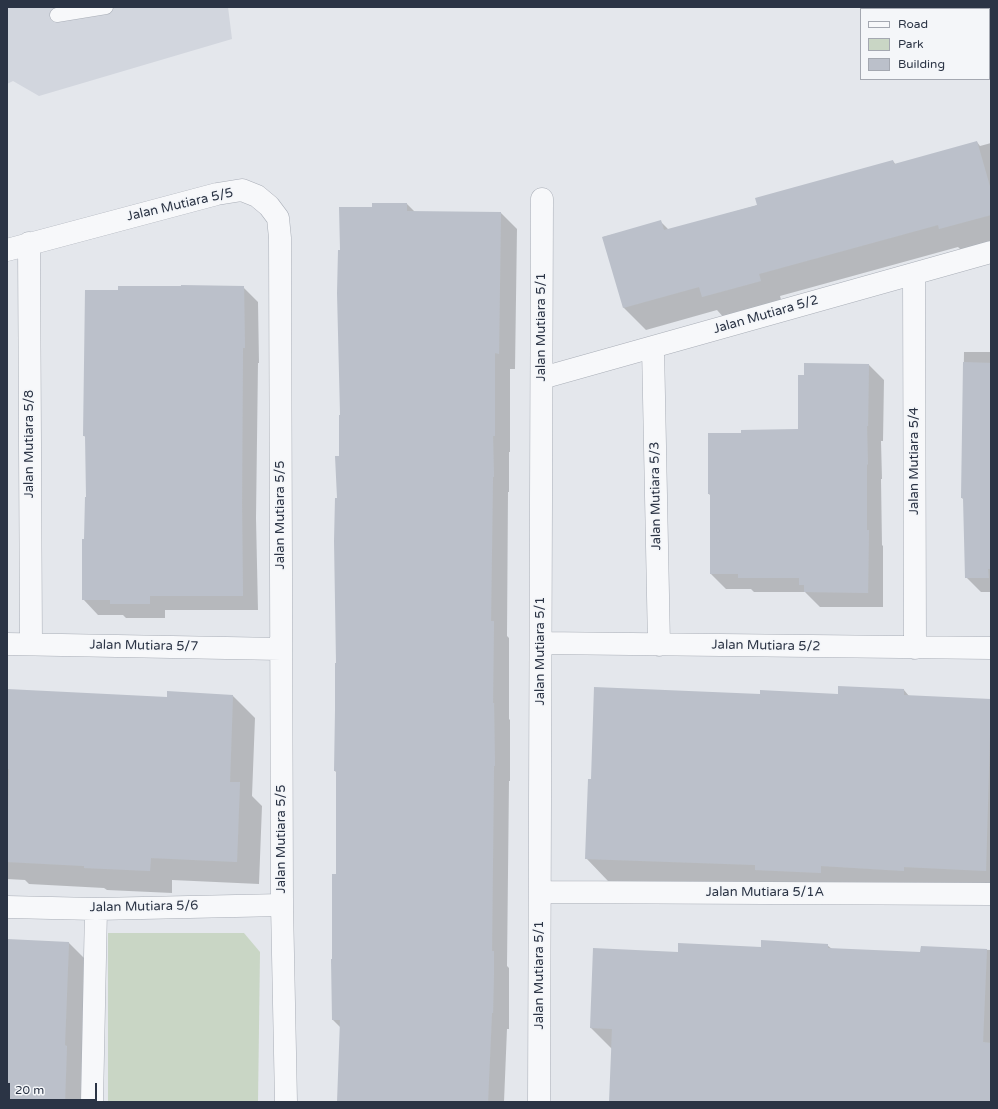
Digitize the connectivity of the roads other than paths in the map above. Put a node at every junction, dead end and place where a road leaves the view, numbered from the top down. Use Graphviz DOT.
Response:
graph roads {
  1 [pos="106,7"];
  2 [pos="57,15"];
  3 [pos="542,199"];
  4 [pos="29,243"];
  5 [pos="7,250"];
  6 [pos="991,252"];
  7 [pos="914,274"];
  8 [pos="653,347"];
  9 [pos="542,378"];
  10 [pos="541,643"];
  11 [pos="7,644"];
  12 [pos="31,644"];
  13 [pos="659,645"];
  14 [pos="915,648"];
  15 [pos="991,648"];
  16 [pos="281,649"];
  17 [pos="540,892"];
  18 [pos="991,894"];
  19 [pos="282,905"];
  20 [pos="7,907"];
  21 [pos="96,909"];
  22 [pos="92,1102"];
  23 [pos="286,1102"];
  24 [pos="539,1102"];
  1 -- 2 [label="lane"];
  3 -- 9 [label="street, Jalan Mutiara 5/1"];
  4 -- 5 [label="street, Jalan Mutiara 5/5"];
  4 -- 12 [label="street, Jalan Mutiara 5/8"];
  4 -- 16 [label="street, Jalan Mutiara 5/5"];
  6 -- 7 [label="street, Jalan Mutiara 5/2"];
  7 -- 8 [label="street, Jalan Mutiara 5/2"];
  7 -- 14 [label="street, Jalan Mutiara 5/4"];
  8 -- 9 [label="street, Jalan Mutiara 5/2"];
  8 -- 13 [label="street, Jalan Mutiara 5/3"];
  9 -- 10 [label="street, Jalan Mutiara 5/1"];
  10 -- 13 [label="street, Jalan Mutiara 5/2"];
  10 -- 17 [label="street, Jalan Mutiara 5/1"];
  11 -- 12 [label="street, Jalan Mutiara 5/7"];
  12 -- 16 [label="street, Jalan Mutiara 5/7"];
  13 -- 14 [label="street, Jalan Mutiara 5/2"];
  14 -- 15 [label="street, Jalan Mutiara 5/2"];
  16 -- 19 [label="street, Jalan Mutiara 5/5"];
  17 -- 18 [label="street, Jalan Mutiara 5/1A"];
  17 -- 24 [label="street, Jalan Mutiara 5/1"];
  19 -- 21 [label="street, Jalan Mutiara 5/6"];
  19 -- 23 [label="street, Jalan Mutiara 5/5"];
  20 -- 21 [label="street, Jalan Mutiara 5/6"];
  21 -- 22 [label="street"];
}
